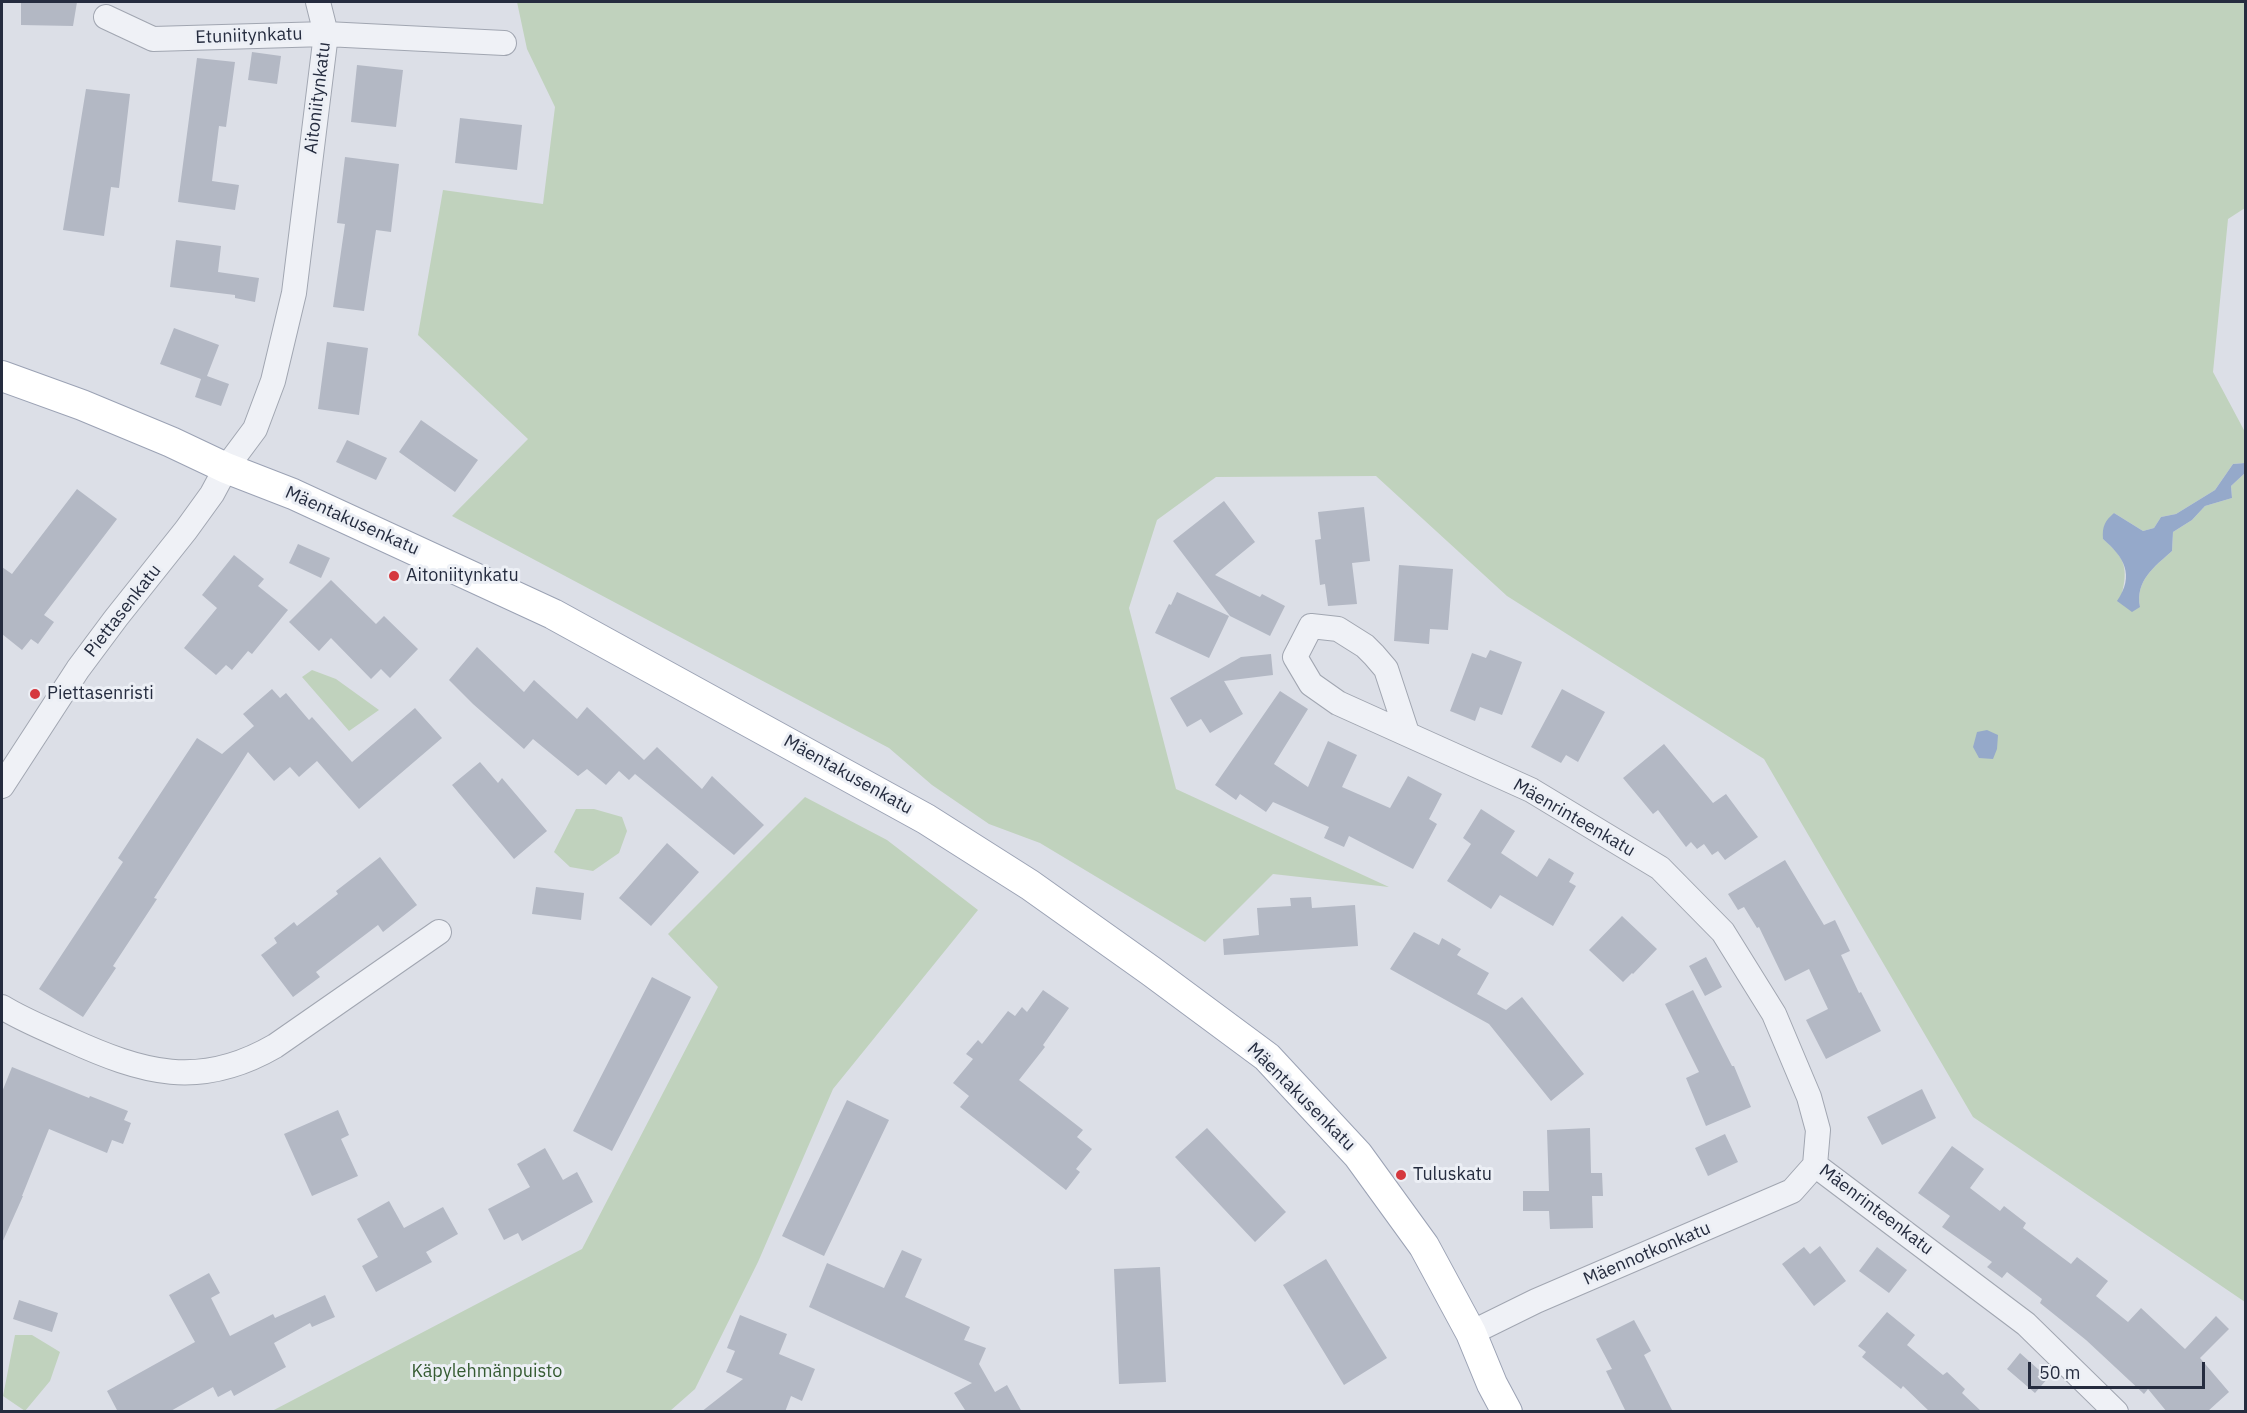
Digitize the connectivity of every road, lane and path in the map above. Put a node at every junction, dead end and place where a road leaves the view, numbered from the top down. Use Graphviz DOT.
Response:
graph roads {
  1 [pos="318,2"];
  2 [pos="106,17"];
  3 [pos="326,34"];
  4 [pos="504,43"];
  5 [pos="2,376"];
  6 [pos="226,468"];
  7 [pos="1407,733"];
  8 [pos="2,786"];
  9 [pos="439,932"];
  10 [pos="2,1007"];
  11 [pos="1815,1165"];
  12 [pos="1471,1333"];
  13 [pos="1507,1412"];
  14 [pos="2116,1412"];
  1 -- 3 [label="street, Aitoniitynkatu"];
  2 -- 3 [label="street, Etuniitynkatu"];
  3 -- 4 [label="street, Etuniitynkatu"];
  3 -- 6 [label="street, Aitoniitynkatu"];
  5 -- 6 [label="main road, Mäentakusenkatu"];
  6 -- 8 [label="street, Piettasenkatu"];
  6 -- 12 [label="main road, Mäentakusenkatu"];
  7 -- 7 [label="street, Mäenrinteenkatu"];
  7 -- 11 [label="street, Mäenrinteenkatu"];
  9 -- 10 [label="street"];
  11 -- 12 [label="street, Mäennotkonkatu"];
  11 -- 14 [label="street, Mäenrinteenkatu"];
  12 -- 13 [label="main road, Mäentakusenkatu"];
}
